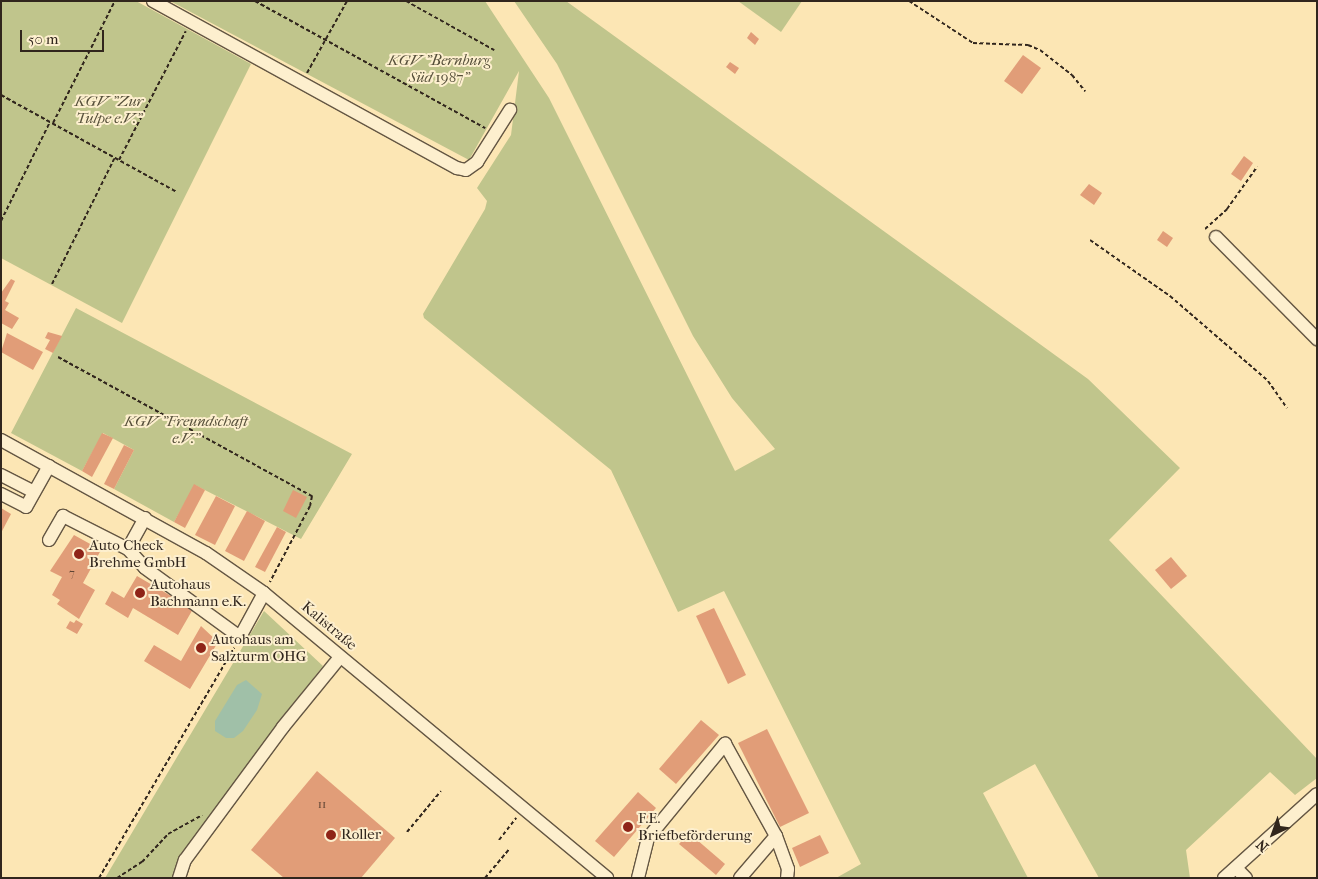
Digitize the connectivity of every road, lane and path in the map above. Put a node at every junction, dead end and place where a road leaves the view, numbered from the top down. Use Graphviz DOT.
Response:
graph roads {
  1 [pos="115,1"];
  2 [pos="153,1"];
  3 [pos="256,1"];
  4 [pos="346,1"];
  5 [pos="406,1"];
  6 [pos="909,1"];
  7 [pos="187,29"];
  8 [pos="326,40"];
  9 [pos="494,50"];
  10 [pos="302,82"];
  11 [pos="1085,91"];
  12 [pos="1,95"];
  13 [pos="510,110"];
  14 [pos="52,123"];
  15 [pos="496,134"];
  16 [pos="114,158"];
  17 [pos="119,160"];
  18 [pos="1257,167"];
  19 [pos="177,192"];
  20 [pos="1,221"];
  21 [pos="1205,229"];
  22 [pos="1216,237"];
  23 [pos="1090,240"];
  24 [pos="52,284"];
  25 [pos="1317,339"];
  26 [pos="58,357"];
  27 [pos="1287,408"];
  28 [pos="1,440"];
  29 [pos="49,466"];
  30 [pos="1,475"];
  31 [pos="34,492"];
  32 [pos="1,494"];
  33 [pos="145,518"];
  34 [pos="50,540"];
  35 [pos="128,549"];
  36 [pos="264,593"];
  37 [pos="240,637"];
  38 [pos="340,657"];
  39 [pos="441,791"];
  40 [pos="1317,794"];
  41 [pos="524,808"];
  42 [pos="222,812"];
  43 [pos="407,832"];
  44 [pos="776,836"];
  45 [pos="499,840"];
  46 [pos="509,848"];
  47 [pos="1236,868"];
  48 [pos="99,878"];
  49 [pos="117,878"];
  50 [pos="178,878"];
  51 [pos="485,878"];
  52 [pos="607,878"];
  53 [pos="638,878"];
  54 [pos="740,878"];
  55 [pos="787,878"];
  56 [pos="1224,878"];
  57 [pos="1246,878"];
  1 -- 14 [label="path"];
  2 -- 10 [label="street"];
  3 -- 8 [label="path"];
  4 -- 8 [label="path"];
  5 -- 9 [label="path"];
  6 -- 11 [label="path"];
  7 -- 17 [label="path"];
  8 -- 10 [label="path"];
  8 -- 15 [label="path"];
  10 -- 15 [label="street"];
  12 -- 14 [label="path"];
  13 -- 15 [label="street"];
  14 -- 16 [label="path"];
  14 -- 20 [label="path"];
  16 -- 17 [label="path"];
  16 -- 24 [label="path"];
  17 -- 19 [label="path"];
  18 -- 21 [label="path"];
  22 -- 25 [label="street"];
  23 -- 27 [label="path"];
  26 -- 36 [label="path"];
  28 -- 29 [label="street, Kalistraße"];
  29 -- 31 [label="street"];
  29 -- 33 [label="street, Kalistraße"];
  30 -- 31 [label="street"];
  31 -- 32 [label="street"];
  33 -- 35 [label="street"];
  33 -- 36 [label="street, Kalistraße"];
  34 -- 35 [label="street"];
  35 -- 37 [label="street"];
  36 -- 37 [label="street"];
  36 -- 38 [label="street, Kalistraße"];
  37 -- 48 [label="path"];
  38 -- 41 [label="street, Kalistraße"];
  38 -- 42 [label="street"];
  39 -- 43 [label="path"];
  40 -- 47 [label="street"];
  41 -- 45 [label="path"];
  41 -- 52 [label="street, Kalistraße"];
  42 -- 49 [label="path"];
  42 -- 50 [label="street"];
  44 -- 53 [label="street"];
  44 -- 54 [label="street"];
  44 -- 55 [label="street"];
  46 -- 51 [label="path"];
  47 -- 56 [label="street"];
  47 -- 57 [label="street"];
}
